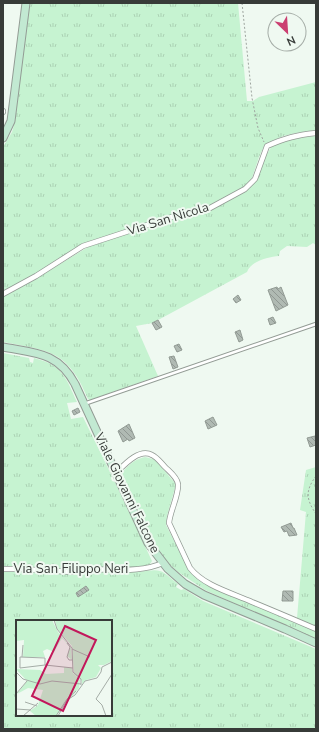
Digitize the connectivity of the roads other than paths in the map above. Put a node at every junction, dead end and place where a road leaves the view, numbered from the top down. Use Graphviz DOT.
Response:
graph roads {
  1 [pos="26,3"];
  2 [pos="316,133"];
  3 [pos="3,138"];
  4 [pos="3,294"];
  5 [pos="316,324"];
  6 [pos="3,347"];
  7 [pos="84,404"];
  8 [pos="116,473"];
  9 [pos="163,563"];
  10 [pos="3,569"];
  11 [pos="316,629"];
  12 [pos="316,643"];
  1 -- 3 [label="street"];
  2 -- 4 [label="street, Via San Nicola"];
  5 -- 7 [label="lane"];
  6 -- 7 [label="street, Viale Giovanni Falcone"];
  7 -- 8 [label="street, Viale Giovanni Falcone"];
  8 -- 9 [label="street, Viale Giovanni Falcone"];
  8 -- 11 [label="street"];
  9 -- 10 [label="street, Via San Filippo Neri"];
  9 -- 12 [label="street, Viale Giovanni Falcone"];
}
